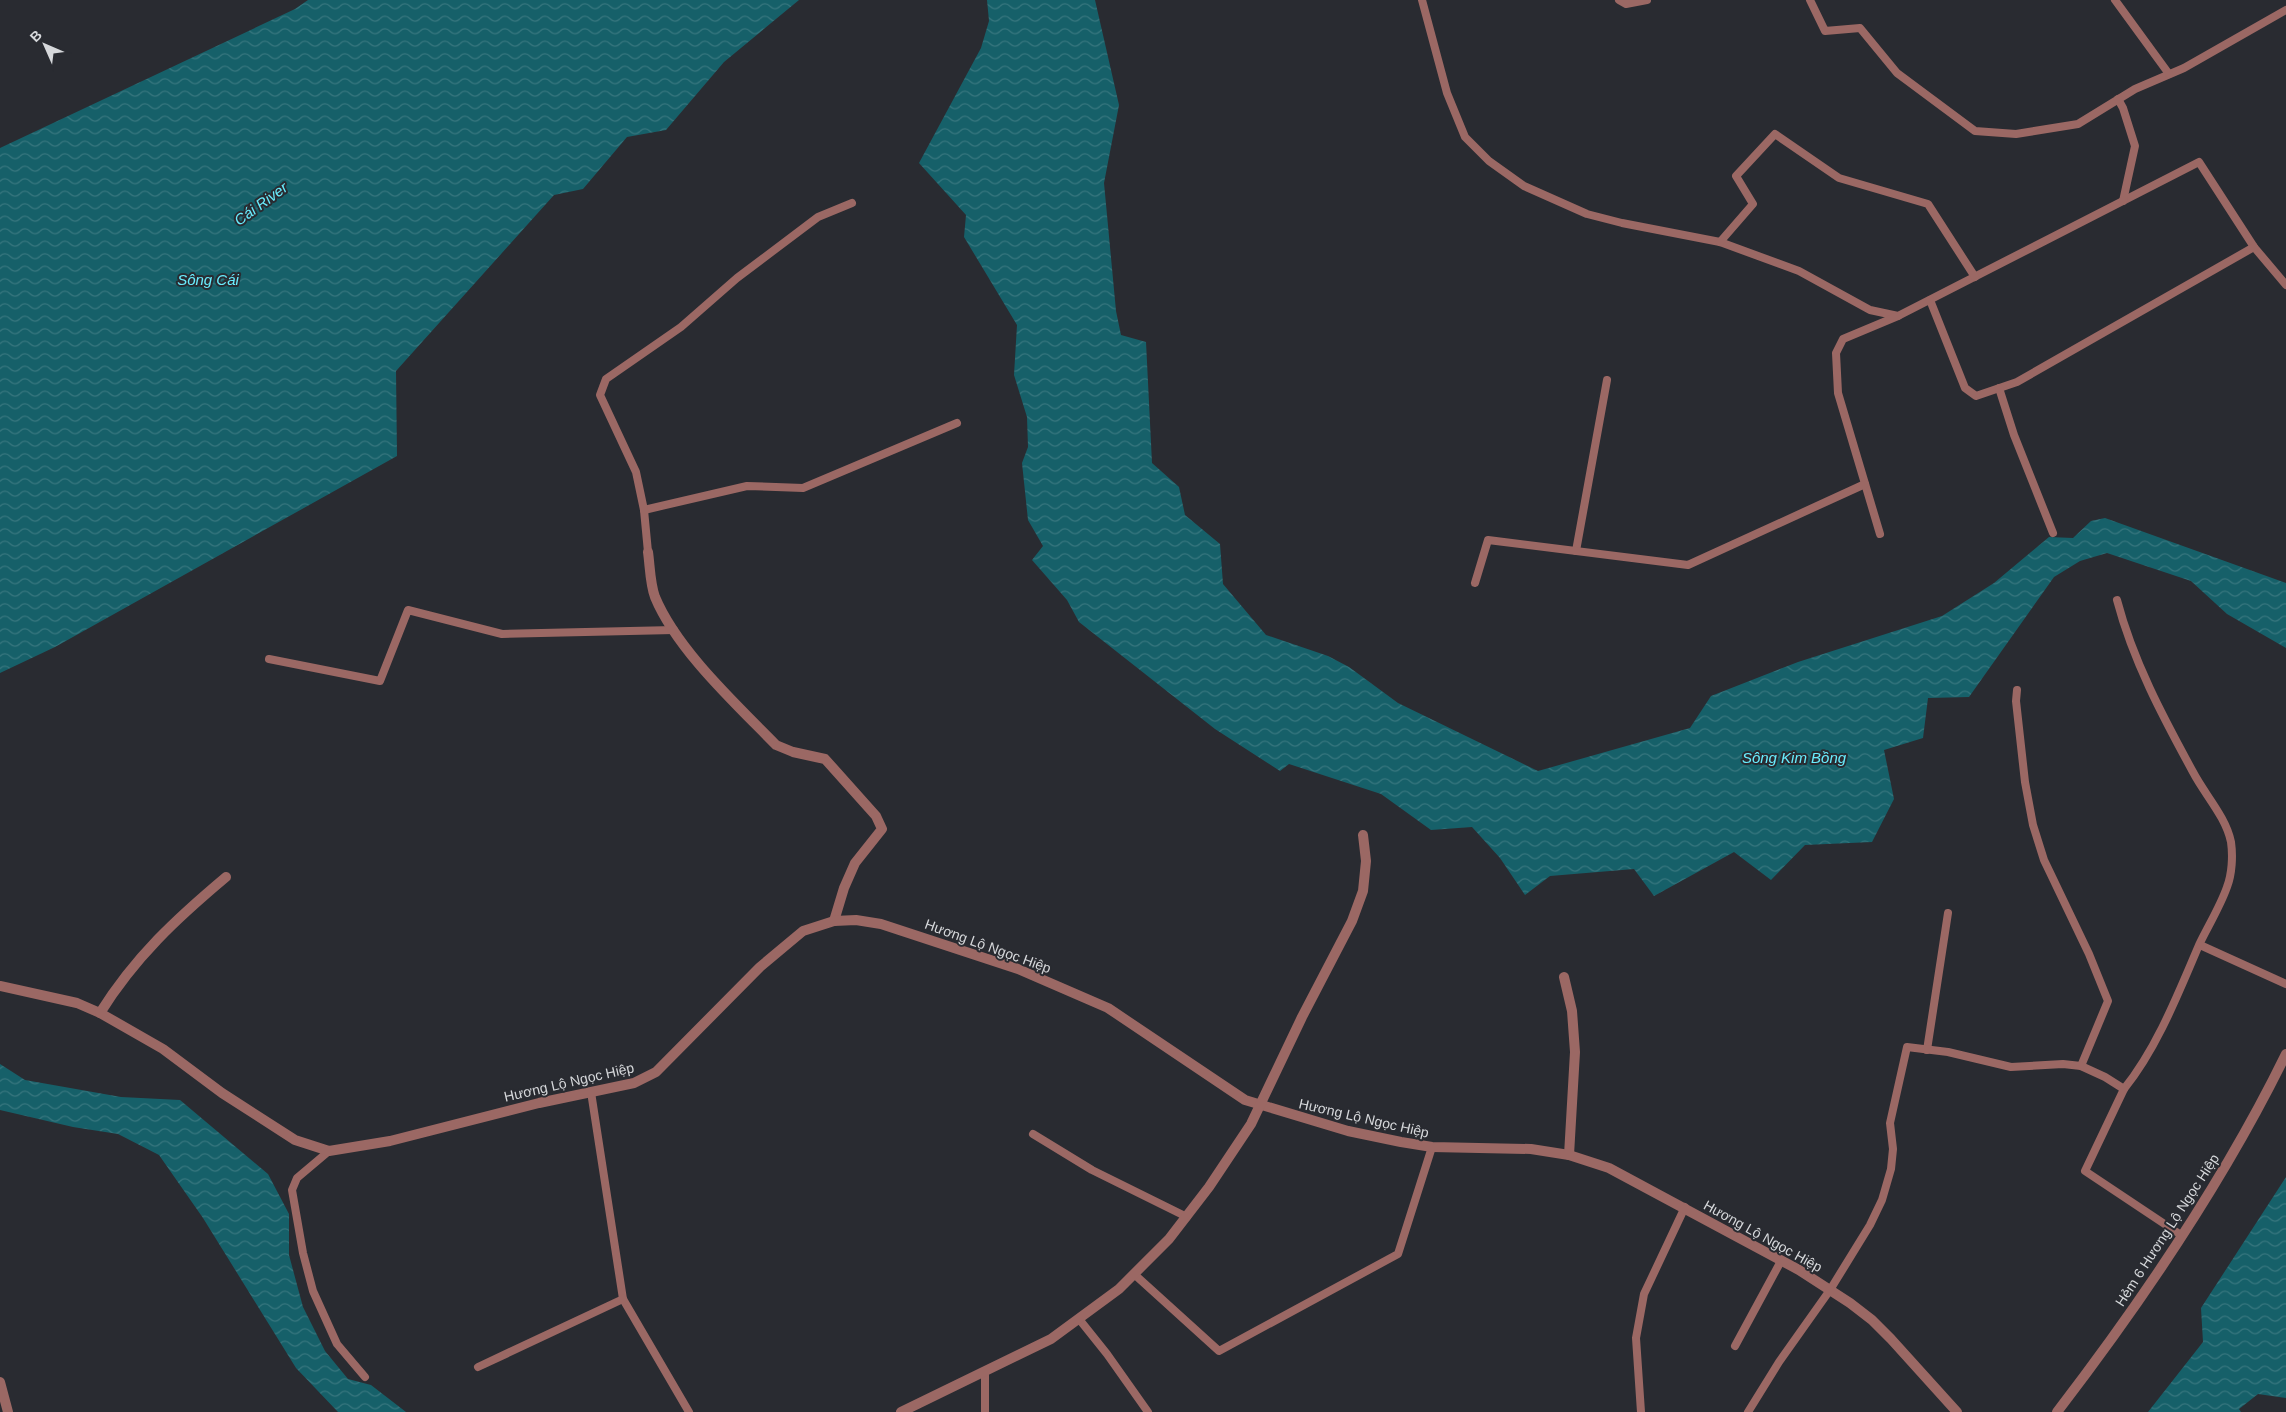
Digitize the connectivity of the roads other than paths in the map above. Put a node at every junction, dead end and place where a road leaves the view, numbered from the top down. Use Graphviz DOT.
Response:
graph roads {
  1 [pos="1422,0"];
  2 [pos="1619,0"];
  3 [pos="1648,0"];
  4 [pos="1810,0"];
  5 [pos="2115,0"];
  6 [pos="2286,10"];
  7 [pos="2169,74"];
  8 [pos="2118,99"];
  9 [pos="2122,201"];
  10 [pos="852,203"];
  11 [pos="1720,242"];
  12 [pos="2254,247"];
  13 [pos="1975,277"];
  14 [pos="2286,285"];
  15 [pos="1930,300"];
  16 [pos="1898,316"];
  17 [pos="1607,380"];
  18 [pos="1999,388"];
  19 [pos="957,422"];
  20 [pos="1866,484"];
  21 [pos="644,510"];
  22 [pos="2053,533"];
  23 [pos="1880,534"];
  24 [pos="1576,551"];
  25 [pos="648,552"];
  26 [pos="1475,583"];
  27 [pos="2117,600"];
  28 [pos="674,630"];
  29 [pos="269,659"];
  30 [pos="2017,690"];
  31 [pos="1363,834"];
  32 [pos="226,877"];
  33 [pos="1948,913"];
  34 [pos="834,921"];
  35 [pos="2200,945"];
  36 [pos="1564,977"];
  37 [pos="2286,984"];
  38 [pos="0,986"];
  39 [pos="100,1013"];
  40 [pos="1927,1050"];
  41 [pos="2286,1054"];
  42 [pos="2081,1066"];
  43 [pos="2124,1089"];
  44 [pos="592,1092"];
  45 [pos="1262,1105"];
  46 [pos="1033,1134"];
  47 [pos="1432,1147"];
  48 [pos="329,1151"];
  49 [pos="1569,1155"];
  50 [pos="1685,1207"];
  51 [pos="1187,1217"];
  52 [pos="2181,1235"];
  53 [pos="1782,1261"];
  54 [pos="1134,1274"];
  55 [pos="1830,1290"];
  56 [pos="623,1299"];
  57 [pos="1079,1319"];
  58 [pos="1735,1346"];
  59 [pos="478,1367"];
  60 [pos="985,1372"];
  61 [pos="365,1378"];
  62 [pos="0,1382"];
  63 [pos="8,1412"];
  64 [pos="689,1412"];
  65 [pos="901,1412"];
  66 [pos="984,1412"];
  67 [pos="1148,1412"];
  68 [pos="1641,1412"];
  69 [pos="1748,1412"];
  70 [pos="1957,1412"];
  71 [pos="2057,1412"];
  1 -- 11 [label="lane"];
  2 -- 3 [label="lane"];
  4 -- 8 [label="lane"];
  5 -- 7 [label="lane"];
  6 -- 7 [label="lane"];
  7 -- 8 [label="lane"];
  8 -- 9 [label="lane"];
  9 -- 12 [label="lane"];
  9 -- 13 [label="lane"];
  10 -- 21 [label="lane"];
  11 -- 13 [label="lane"];
  11 -- 16 [label="lane"];
  12 -- 14 [label="lane"];
  12 -- 18 [label="lane"];
  13 -- 15 [label="lane"];
  15 -- 16 [label="lane"];
  15 -- 18 [label="lane"];
  16 -- 20 [label="lane"];
  17 -- 24 [label="lane"];
  18 -- 22 [label="lane"];
  19 -- 21 [label="lane"];
  20 -- 23 [label="lane"];
  20 -- 24 [label="lane"];
  21 -- 25 [label="lane"];
  24 -- 26 [label="lane"];
  25 -- 28 [label="street"];
  27 -- 35 [label="lane"];
  28 -- 29 [label="lane"];
  28 -- 34 [label="street"];
  30 -- 42 [label="lane"];
  31 -- 45 [label="street"];
  32 -- 39 [label="street"];
  33 -- 40 [label="lane"];
  34 -- 44 [label="street, Hương Lộ Ngọc Hiệp"];
  34 -- 45 [label="street, Hương Lộ Ngọc Hiệp"];
  35 -- 37 [label="lane"];
  35 -- 43 [label="lane"];
  36 -- 49 [label="street"];
  38 -- 39 [label="street, Hương Lộ Ngọc Hiệp"];
  39 -- 48 [label="street, Hương Lộ Ngọc Hiệp"];
  40 -- 42 [label="lane"];
  40 -- 55 [label="lane"];
  41 -- 52 [label="street, Hẻm 6 Hương Lộ Ngọc Hiệp"];
  42 -- 43 [label="lane"];
  43 -- 52 [label="lane"];
  44 -- 48 [label="street, Hương Lộ Ngọc Hiệp"];
  44 -- 56 [label="lane"];
  45 -- 47 [label="street, Hương Lộ Ngọc Hiệp"];
  45 -- 51 [label="street"];
  46 -- 51 [label="lane"];
  47 -- 49 [label="street, Hương Lộ Ngọc Hiệp"];
  47 -- 54 [label="lane"];
  48 -- 61 [label="lane"];
  49 -- 50 [label="street, Hương Lộ Ngọc Hiệp"];
  50 -- 53 [label="street, Hương Lộ Ngọc Hiệp"];
  50 -- 68 [label="lane"];
  51 -- 54 [label="street"];
  52 -- 71 [label="street, Hẻm 6 Hương Lộ Ngọc Hiệp"];
  53 -- 55 [label="street, Hương Lộ Ngọc Hiệp"];
  53 -- 58 [label="lane"];
  54 -- 57 [label="street"];
  55 -- 69 [label="lane"];
  55 -- 70 [label="street, Hương Lộ Ngọc Hiệp"];
  56 -- 59 [label="lane"];
  56 -- 64 [label="lane"];
  57 -- 60 [label="street"];
  57 -- 67 [label="lane"];
  60 -- 65 [label="street"];
  60 -- 66 [label="lane"];
  62 -- 63 [label="street"];
}
